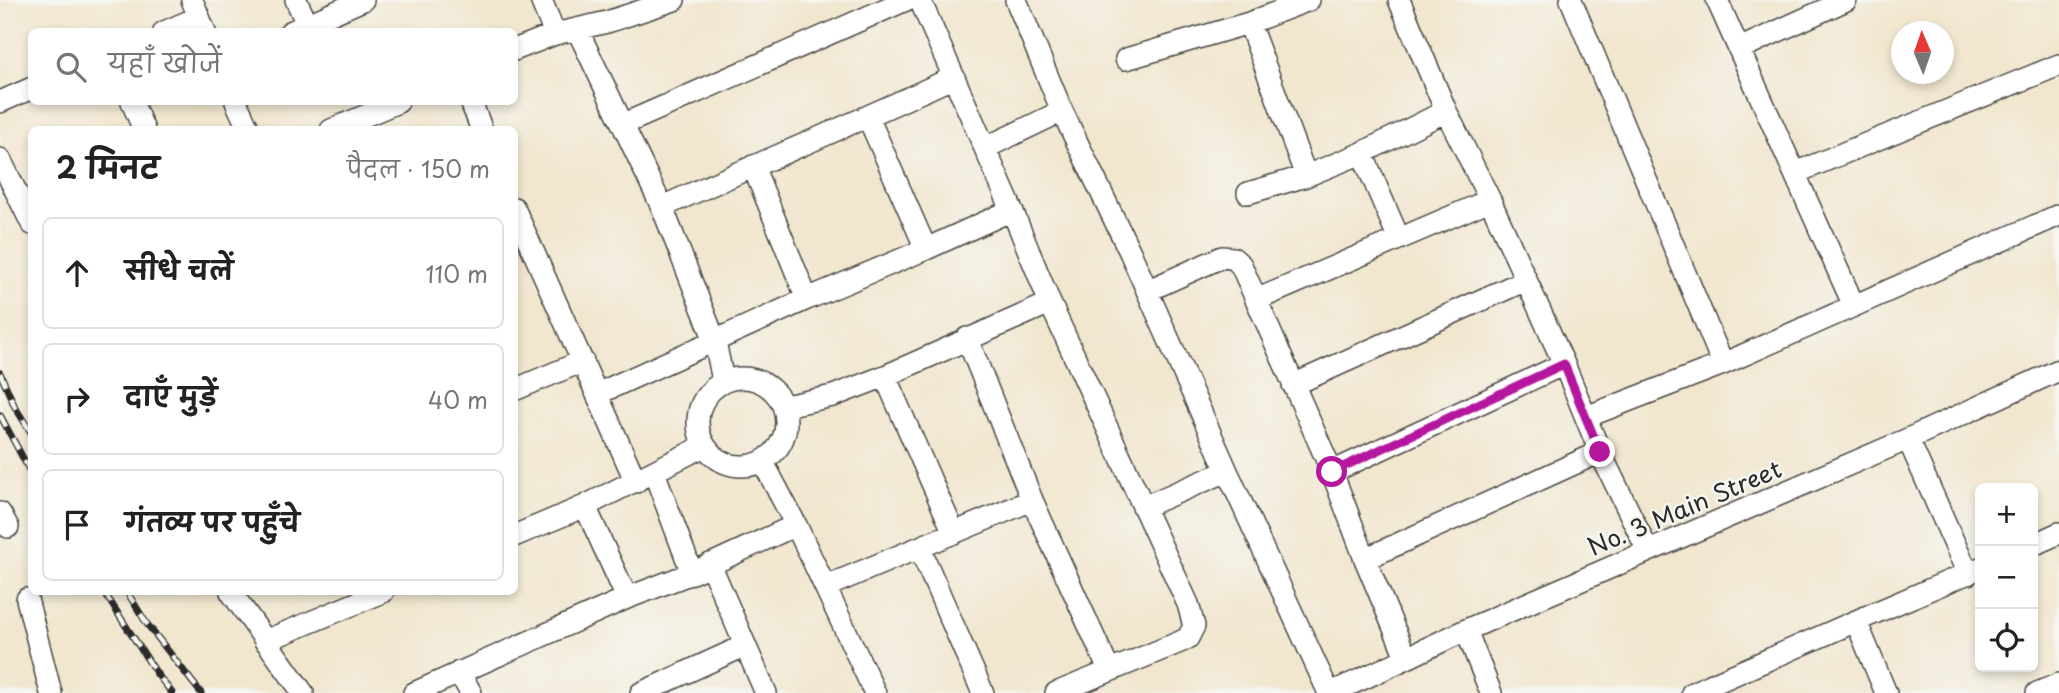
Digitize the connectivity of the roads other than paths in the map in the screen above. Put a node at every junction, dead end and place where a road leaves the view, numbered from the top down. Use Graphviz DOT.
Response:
graph roads {
  1 [pos="296,0"];
  2 [pos="363,0"];
  3 [pos="541,0"];
  4 [pos="674,0"];
  5 [pos="906,0"];
  6 [pos="920,0"];
  7 [pos="1016,0"];
  8 [pos="1309,0"];
  9 [pos="1399,0"];
  10 [pos="1571,0"];
  11 [pos="1717,0"];
  12 [pos="1846,0"];
  13 [pos="199,16"];
  14 [pos="1249,23"];
  15 [pos="173,28"];
  16 [pos="298,28"];
  17 [pos="577,29"];
  18 [pos="555,34"];
  19 [pos="518,48"];
  20 [pos="1739,49"];
  21 [pos="1126,59"];
  22 [pos="2059,65"];
  23 [pos="954,77"];
  24 [pos="28,90"];
  25 [pos="0,102"];
  26 [pos="133,105"];
  27 [pos="237,105"];
  28 [pos="391,105"];
  29 [pos="472,105"];
  30 [pos="1062,111"];
  31 [pos="1446,111"];
  32 [pos="868,117"];
  33 [pos="624,124"];
  34 [pos="142,126"];
  35 [pos="247,126"];
  36 [pos="341,126"];
  37 [pos="480,126"];
  38 [pos="985,148"];
  39 [pos="1362,153"];
  40 [pos="0,159"];
  41 [pos="753,166"];
  42 [pos="1794,173"];
  43 [pos="1307,176"];
  44 [pos="1248,193"];
  45 [pos="1490,200"];
  46 [pos="662,207"];
  47 [pos="1012,210"];
  48 [pos="28,215"];
  49 [pos="2059,215"];
  50 [pos="518,219"];
  51 [pos="1399,239"];
  52 [pos="926,249"];
  53 [pos="1526,280"];
  54 [pos="1147,291"];
  55 [pos="807,299"];
  56 [pos="1256,300"];
  57 [pos="1050,303"];
  58 [pos="1854,306"];
  59 [pos="967,338"];
  60 [pos="715,341"];
  61 [pos="583,361"];
  62 [pos="1723,363"];
  63 [pos="1564,364"];
  64 [pos="2059,370"];
  65 [pos="885,376"];
  66 [pos="723,381"];
  67 [pos="1293,385"];
  68 [pos="518,388"];
  69 [pos="597,394"];
  70 [pos="785,406"];
  71 [pos="1586,417"];
  72 [pos="1908,439"];
  73 [pos="704,446"];
  74 [pos="1600,452"];
  75 [pos="763,462"];
  76 [pos="1227,471"];
  77 [pos="1332,472"];
  78 [pos="645,477"];
  79 [pos="1032,500"];
  80 [pos="585,506"];
  81 [pos="1143,508"];
  82 [pos="796,525"];
  83 [pos="954,533"];
  84 [pos="2059,533"];
  85 [pos="518,534"];
  86 [pos="2038,543"];
  87 [pos="920,549"];
  88 [pos="1648,551"];
  89 [pos="1365,559"];
  90 [pos="701,569"];
  91 [pos="1974,571"];
  92 [pos="825,587"];
  93 [pos="233,595"];
  94 [pos="376,595"];
  95 [pos="627,598"];
  96 [pos="27,599"];
  97 [pos="1856,621"];
  98 [pos="1466,630"];
  99 [pos="265,641"];
  100 [pos="744,646"];
  101 [pos="1406,657"];
  102 [pos="1109,670"];
  103 [pos="459,672"];
  104 [pos="1378,684"];
  105 [pos="653,690"];
  106 [pos="51,693"];
  107 [pos="303,693"];
  108 [pos="414,693"];
  109 [pos="471,693"];
  110 [pos="766,693"];
  111 [pos="875,693"];
  112 [pos="983,693"];
  113 [pos="1056,693"];
  114 [pos="1329,693"];
  115 [pos="1492,693"];
  116 [pos="1692,693"];
  117 [pos="1886,693"];
  1 -- 16 [label="street"];
  2 -- 16 [label="street"];
  3 -- 18 [label="street"];
  4 -- 17 [label="street"];
  5 -- 33 [label="street"];
  6 -- 23 [label="street"];
  7 -- 30 [label="street"];
  8 -- 14 [label="street"];
  9 -- 31 [label="street"];
  10 -- 62 [label="street"];
  11 -- 20 [label="street"];
  12 -- 20 [label="street"];
  13 -- 15 [label="street"];
  14 -- 21 [label="street"];
  14 -- 43 [label="street"];
  17 -- 18 [label="street"];
  17 -- 33 [label="street"];
  18 -- 19 [label="street"];
  20 -- 42 [label="street"];
  22 -- 42 [label="street"];
  23 -- 32 [label="street"];
  23 -- 38 [label="street"];
  24 -- 25 [label="street"];
  26 -- 34 [label="street"];
  27 -- 35 [label="street"];
  28 -- 36 [label="street"];
  29 -- 37 [label="street"];
  30 -- 38 [label="street"];
  30 -- 54 [label="street"];
  31 -- 39 [label="street"];
  31 -- 45 [label="street"];
  32 -- 41 [label="street"];
  32 -- 52 [label="street"];
  33 -- 46 [label="street"];
  38 -- 47 [label="street"];
  39 -- 43 [label="street"];
  39 -- 51 [label="street"];
  40 -- 48 [label="street"];
  41 -- 46 [label="street"];
  41 -- 55 [label="street"];
  42 -- 58 [label="street"];
  43 -- 44 [label="street"];
  45 -- 51 [label="street"];
  45 -- 53 [label="street"];
  46 -- 60 [label="street"];
  47 -- 52 [label="street"];
  47 -- 57 [label="street"];
  49 -- 58 [label="street"];
  50 -- 61 [label="street"];
  51 -- 56 [label="street"];
  52 -- 55 [label="street"];
  53 -- 63 [label="street"];
  53 -- 67 [label="street"];
  54 -- 56 [label="street"];
  54 -- 76 [label="street"];
  55 -- 60 [label="street"];
  56 -- 67 [label="street"];
  57 -- 59 [label="street"];
  57 -- 81 [label="street"];
  58 -- 62 [label="street"];
  59 -- 65 [label="street"];
  59 -- 79 [label="street"];
  60 -- 66 [label="street"];
  60 -- 69 [label="street"];
  61 -- 68 [label="street"];
  61 -- 69 [label="street"];
  62 -- 71 [label="street"];
  63 -- 71 [label="street"];
  63 -- 77 [label="street"];
  64 -- 72 [label="street, No. 3 Main Street"];
  65 -- 70 [label="street"];
  65 -- 83 [label="street"];
  66 -- 70 [label="street"];
  66 -- 73 [label="street"];
  67 -- 77 [label="street"];
  69 -- 78 [label="street"];
  70 -- 75 [label="street"];
  71 -- 74 [label="street"];
  72 -- 88 [label="street, No. 3 Main Street"];
  72 -- 91 [label="street"];
  73 -- 75 [label="street"];
  73 -- 78 [label="street"];
  74 -- 88 [label="street"];
  74 -- 89 [label="street"];
  75 -- 82 [label="street"];
  76 -- 81 [label="street"];
  76 -- 114 [label="street"];
  77 -- 89 [label="street"];
  78 -- 80 [label="street"];
  78 -- 90 [label="street"];
  79 -- 83 [label="street"];
  79 -- 102 [label="street"];
  80 -- 85 [label="street"];
  80 -- 95 [label="street"];
  81 -- 102 [label="street"];
  82 -- 90 [label="street"];
  82 -- 92 [label="street"];
  83 -- 87 [label="street"];
  84 -- 86 [label="street"];
  87 -- 92 [label="street"];
  87 -- 112 [label="street"];
  88 -- 98 [label="street, No. 3 Main Street"];
  89 -- 101 [label="street"];
  90 -- 95 [label="street"];
  90 -- 100 [label="street"];
  91 -- 97 [label="street"];
  92 -- 111 [label="street"];
  93 -- 99 [label="street"];
  94 -- 99 [label="street"];
  95 -- 103 [label="street"];
  96 -- 106 [label="street"];
  97 -- 116 [label="street"];
  97 -- 117 [label="street"];
  98 -- 101 [label="street, No. 3 Main Street"];
  98 -- 115 [label="street"];
  99 -- 107 [label="street"];
  100 -- 105 [label="street"];
  100 -- 110 [label="street"];
  101 -- 104 [label="street, No. 3 Main Street"];
  102 -- 113 [label="street"];
  103 -- 108 [label="street"];
  103 -- 109 [label="street"];
  104 -- 114 [label="street, No. 3 Main Street"];
}
